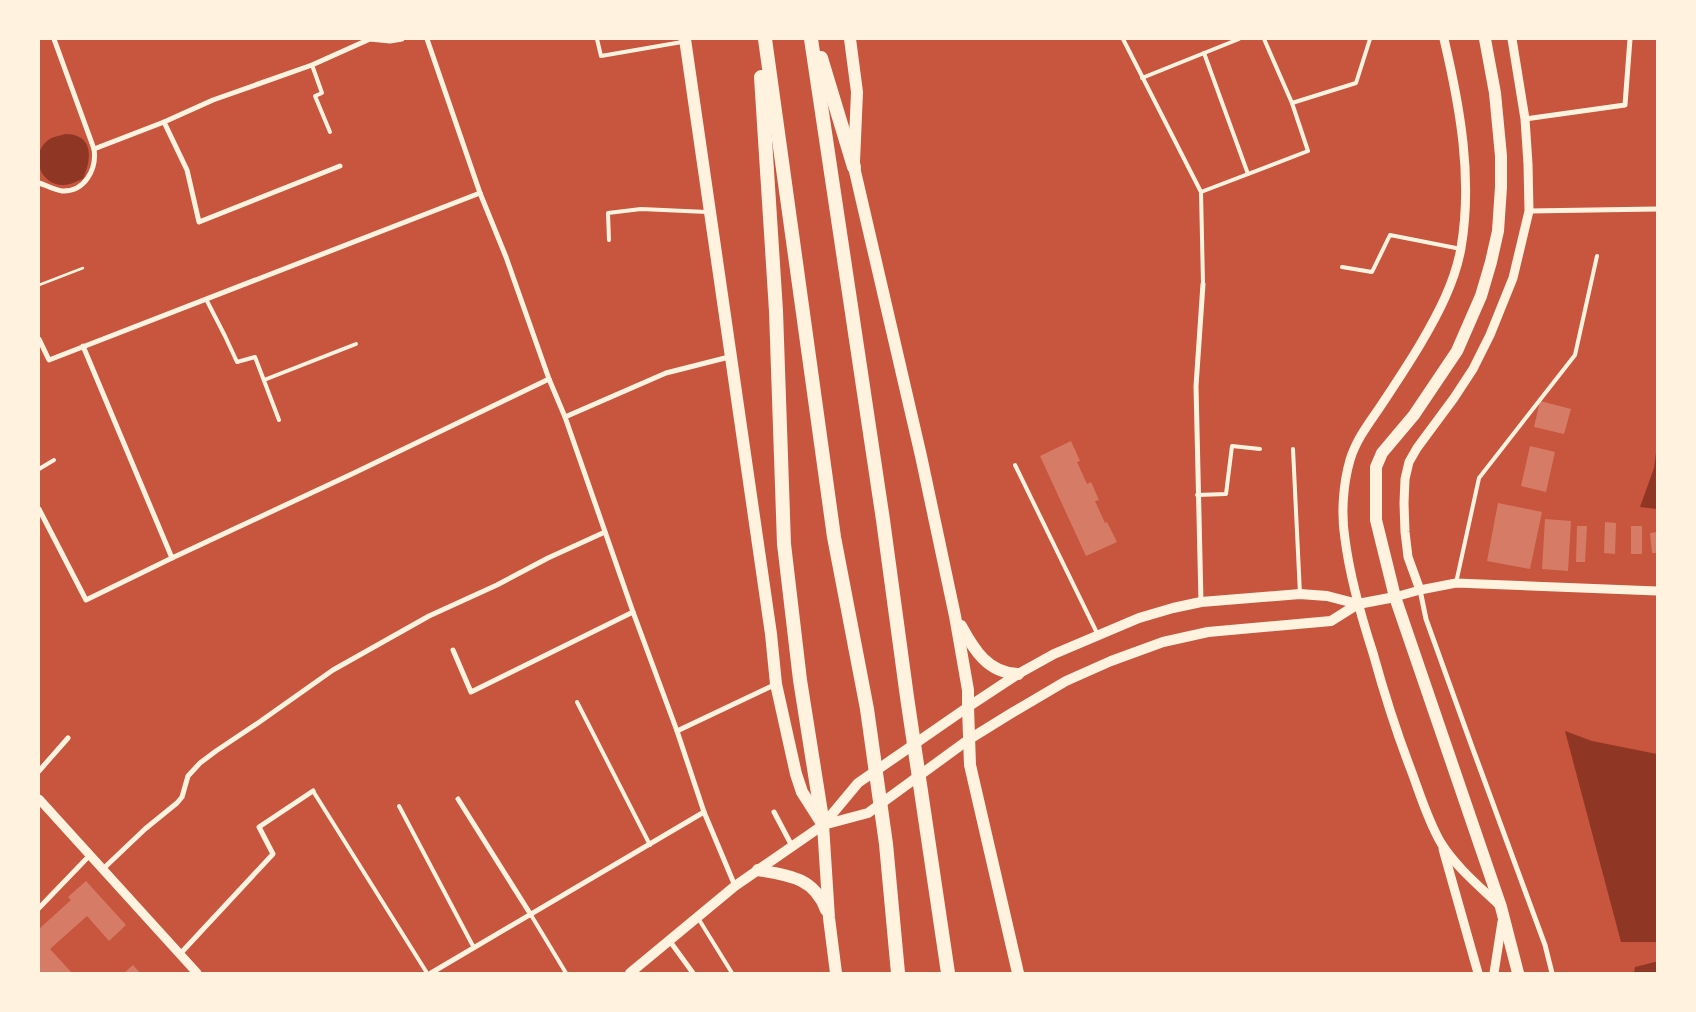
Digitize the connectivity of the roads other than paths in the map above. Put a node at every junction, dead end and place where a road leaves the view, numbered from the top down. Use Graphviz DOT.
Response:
graph roads {
  1 [pos="54,39"];
  2 [pos="402,39"];
  3 [pos="427,39"];
  4 [pos="597,39"];
  5 [pos="759,39"];
  6 [pos="765,39"];
  7 [pos="811,39"];
  8 [pos="816,39"];
  9 [pos="850,39"];
  10 [pos="1123,39"];
  11 [pos="1239,39"];
  12 [pos="1264,39"];
  13 [pos="1370,39"];
  14 [pos="1444,39"];
  15 [pos="1485,39"];
  16 [pos="1512,39"];
  17 [pos="1630,39"];
  18 [pos="685,40"];
  19 [pos="1204,53"];
  20 [pos="312,65"];
  21 [pos="1142,78"];
  22 [pos="1292,103"];
  23 [pos="1524,119"];
  24 [pos="164,122"];
  25 [pos="330,132"];
  26 [pos="94,149"];
  27 [pos="340,166"];
  28 [pos="854,167"];
  29 [pos="1248,174"];
  30 [pos="39,183"];
  31 [pos="1201,192"];
  32 [pos="480,193"];
  33 [pos="1657,209"];
  34 [pos="1528,211"];
  35 [pos="709,212"];
  36 [pos="609,240"];
  37 [pos="1461,250"];
  38 [pos="1597,256"];
  39 [pos="1342,267"];
  40 [pos="1204,284"];
  41 [pos="206,299"];
  42 [pos="39,339"];
  43 [pos="356,344"];
  44 [pos="82,346"];
  45 [pos="730,357"];
  46 [pos="549,379"];
  47 [pos="264,380"];
  48 [pos="565,417"];
  49 [pos="279,420"];
  50 [pos="1260,449"];
  51 [pos="1293,449"];
  52 [pos="54,460"];
  53 [pos="1015,465"];
  54 [pos="39,469"];
  55 [pos="1197,495"];
  56 [pos="39,509"];
  57 [pos="605,532"];
  58 [pos="172,558"];
  59 [pos="1456,583"];
  60 [pos="1420,590"];
  61 [pos="1657,590"];
  62 [pos="1300,594"];
  63 [pos="1395,597"];
  64 [pos="1200,602"];
  65 [pos="1358,604"];
  66 [pos="633,612"];
  67 [pos="955,616"];
  68 [pos="1098,635"];
  69 [pos="453,650"];
  70 [pos="1018,674"];
  71 [pos="776,684"];
  72 [pos="577,702"];
  73 [pos="968,707"];
  74 [pos="677,730"];
  75 [pos="68,738"];
  76 [pos="968,740"];
  77 [pos="39,771"];
  78 [pos="313,790"];
  79 [pos="39,799"];
  80 [pos="458,799"];
  81 [pos="399,806"];
  82 [pos="704,812"];
  83 [pos="774,812"];
  84 [pos="824,825"];
  85 [pos="1441,844"];
  86 [pos="650,845"];
  87 [pos="792,846"];
  88 [pos="90,855"];
  89 [pos="103,869"];
  90 [pos="758,870"];
  91 [pos="736,886"];
  92 [pos="39,908"];
  93 [pos="1502,911"];
  94 [pos="531,915"];
  95 [pos="698,918"];
  96 [pos="829,918"];
  97 [pos="669,940"];
  98 [pos="474,948"];
  99 [pos="180,954"];
  100 [pos="197,973"];
  101 [pos="427,973"];
  102 [pos="431,973"];
  103 [pos="566,973"];
  104 [pos="630,973"];
  105 [pos="693,973"];
  106 [pos="732,973"];
  107 [pos="836,973"];
  108 [pos="898,973"];
  109 [pos="948,973"];
  110 [pos="1018,973"];
  111 [pos="1478,973"];
  112 [pos="1494,973"];
  113 [pos="1518,973"];
  114 [pos="1552,973"];
  1 -- 26 [label="street"];
  2 -- 20 [label="street"];
  3 -- 32 [label="street"];
  4 -- 18 [label="lane"];
  5 -- 84 [label="highway"];
  6 -- 108 [label="highway"];
  7 -- 109 [label="highway"];
  8 -- 28 [label="highway"];
  9 -- 28 [label="main road"];
  10 -- 21 [label="lane"];
  11 -- 19 [label="lane"];
  12 -- 22 [label="lane"];
  13 -- 22 [label="lane"];
  14 -- 37 [label="street"];
  15 -- 63 [label="main road"];
  16 -- 23 [label="street"];
  17 -- 23 [label="street"];
  18 -- 35 [label="main road"];
  19 -- 21 [label="lane"];
  19 -- 29 [label="lane"];
  20 -- 24 [label="street"];
  20 -- 25 [label="lane"];
  21 -- 31 [label="lane"];
  22 -- 29 [label="lane"];
  23 -- 34 [label="street"];
  24 -- 26 [label="street"];
  24 -- 27 [label="street"];
  26 -- 30 [label="street"];
  28 -- 67 [label="main road"];
  29 -- 31 [label="lane"];
  31 -- 40 [label="lane"];
  32 -- 41 [label="street"];
  32 -- 46 [label="street"];
  33 -- 34 [label="street"];
  34 -- 60 [label="street"];
  35 -- 36 [label="lane"];
  35 -- 45 [label="main road"];
  37 -- 39 [label="lane"];
  37 -- 65 [label="street"];
  38 -- 59 [label="lane"];
  40 -- 55 [label="street"];
  41 -- 44 [label="street"];
  41 -- 47 [label="lane"];
  42 -- 44 [label="street"];
  43 -- 47 [label="lane"];
  44 -- 58 [label="street"];
  45 -- 48 [label="street"];
  45 -- 71 [label="main road"];
  46 -- 48 [label="street"];
  46 -- 58 [label="street"];
  47 -- 49 [label="lane"];
  48 -- 57 [label="street"];
  50 -- 55 [label="lane"];
  51 -- 62 [label="lane"];
  52 -- 54 [label="lane"];
  53 -- 68 [label="lane"];
  55 -- 64 [label="street"];
  56 -- 58 [label="street"];
  57 -- 66 [label="street"];
  57 -- 89 [label="street"];
  59 -- 60 [label="street"];
  59 -- 61 [label="street"];
  60 -- 63 [label="street"];
  60 -- 114 [label="street"];
  62 -- 64 [label="main road"];
  62 -- 65 [label="main road"];
  63 -- 65 [label="main road"];
  63 -- 93 [label="main road"];
  64 -- 68 [label="main road"];
  65 -- 76 [label="main road"];
  65 -- 85 [label="street"];
  66 -- 69 [label="street"];
  66 -- 74 [label="street"];
  67 -- 70 [label="main road"];
  67 -- 73 [label="main road"];
  68 -- 70 [label="main road"];
  70 -- 73 [label="main road"];
  71 -- 74 [label="street"];
  71 -- 84 [label="main road"];
  72 -- 86 [label="lane"];
  73 -- 76 [label="main road"];
  73 -- 84 [label="main road"];
  74 -- 82 [label="street"];
  75 -- 77 [label="street"];
  76 -- 84 [label="main road"];
  76 -- 110 [label="main road"];
  78 -- 99 [label="street"];
  78 -- 101 [label="lane"];
  79 -- 88 [label="street"];
  80 -- 94 [label="street"];
  81 -- 98 [label="lane"];
  82 -- 86 [label="street"];
  82 -- 91 [label="street"];
  83 -- 87 [label="street"];
  84 -- 87 [label="main road"];
  84 -- 96 [label="main road"];
  85 -- 93 [label="street"];
  85 -- 111 [label="street"];
  86 -- 94 [label="street"];
  87 -- 90 [label="main road"];
  88 -- 89 [label="street"];
  88 -- 92 [label="street"];
  89 -- 99 [label="street"];
  90 -- 91 [label="main road"];
  90 -- 96 [label="main road"];
  91 -- 95 [label="main road"];
  93 -- 112 [label="street"];
  93 -- 113 [label="main road"];
  94 -- 98 [label="street"];
  94 -- 103 [label="lane"];
  95 -- 97 [label="main road"];
  95 -- 106 [label="lane"];
  96 -- 107 [label="main road"];
  97 -- 104 [label="main road"];
  97 -- 105 [label="street"];
  98 -- 102 [label="street"];
  99 -- 100 [label="street"];
}
